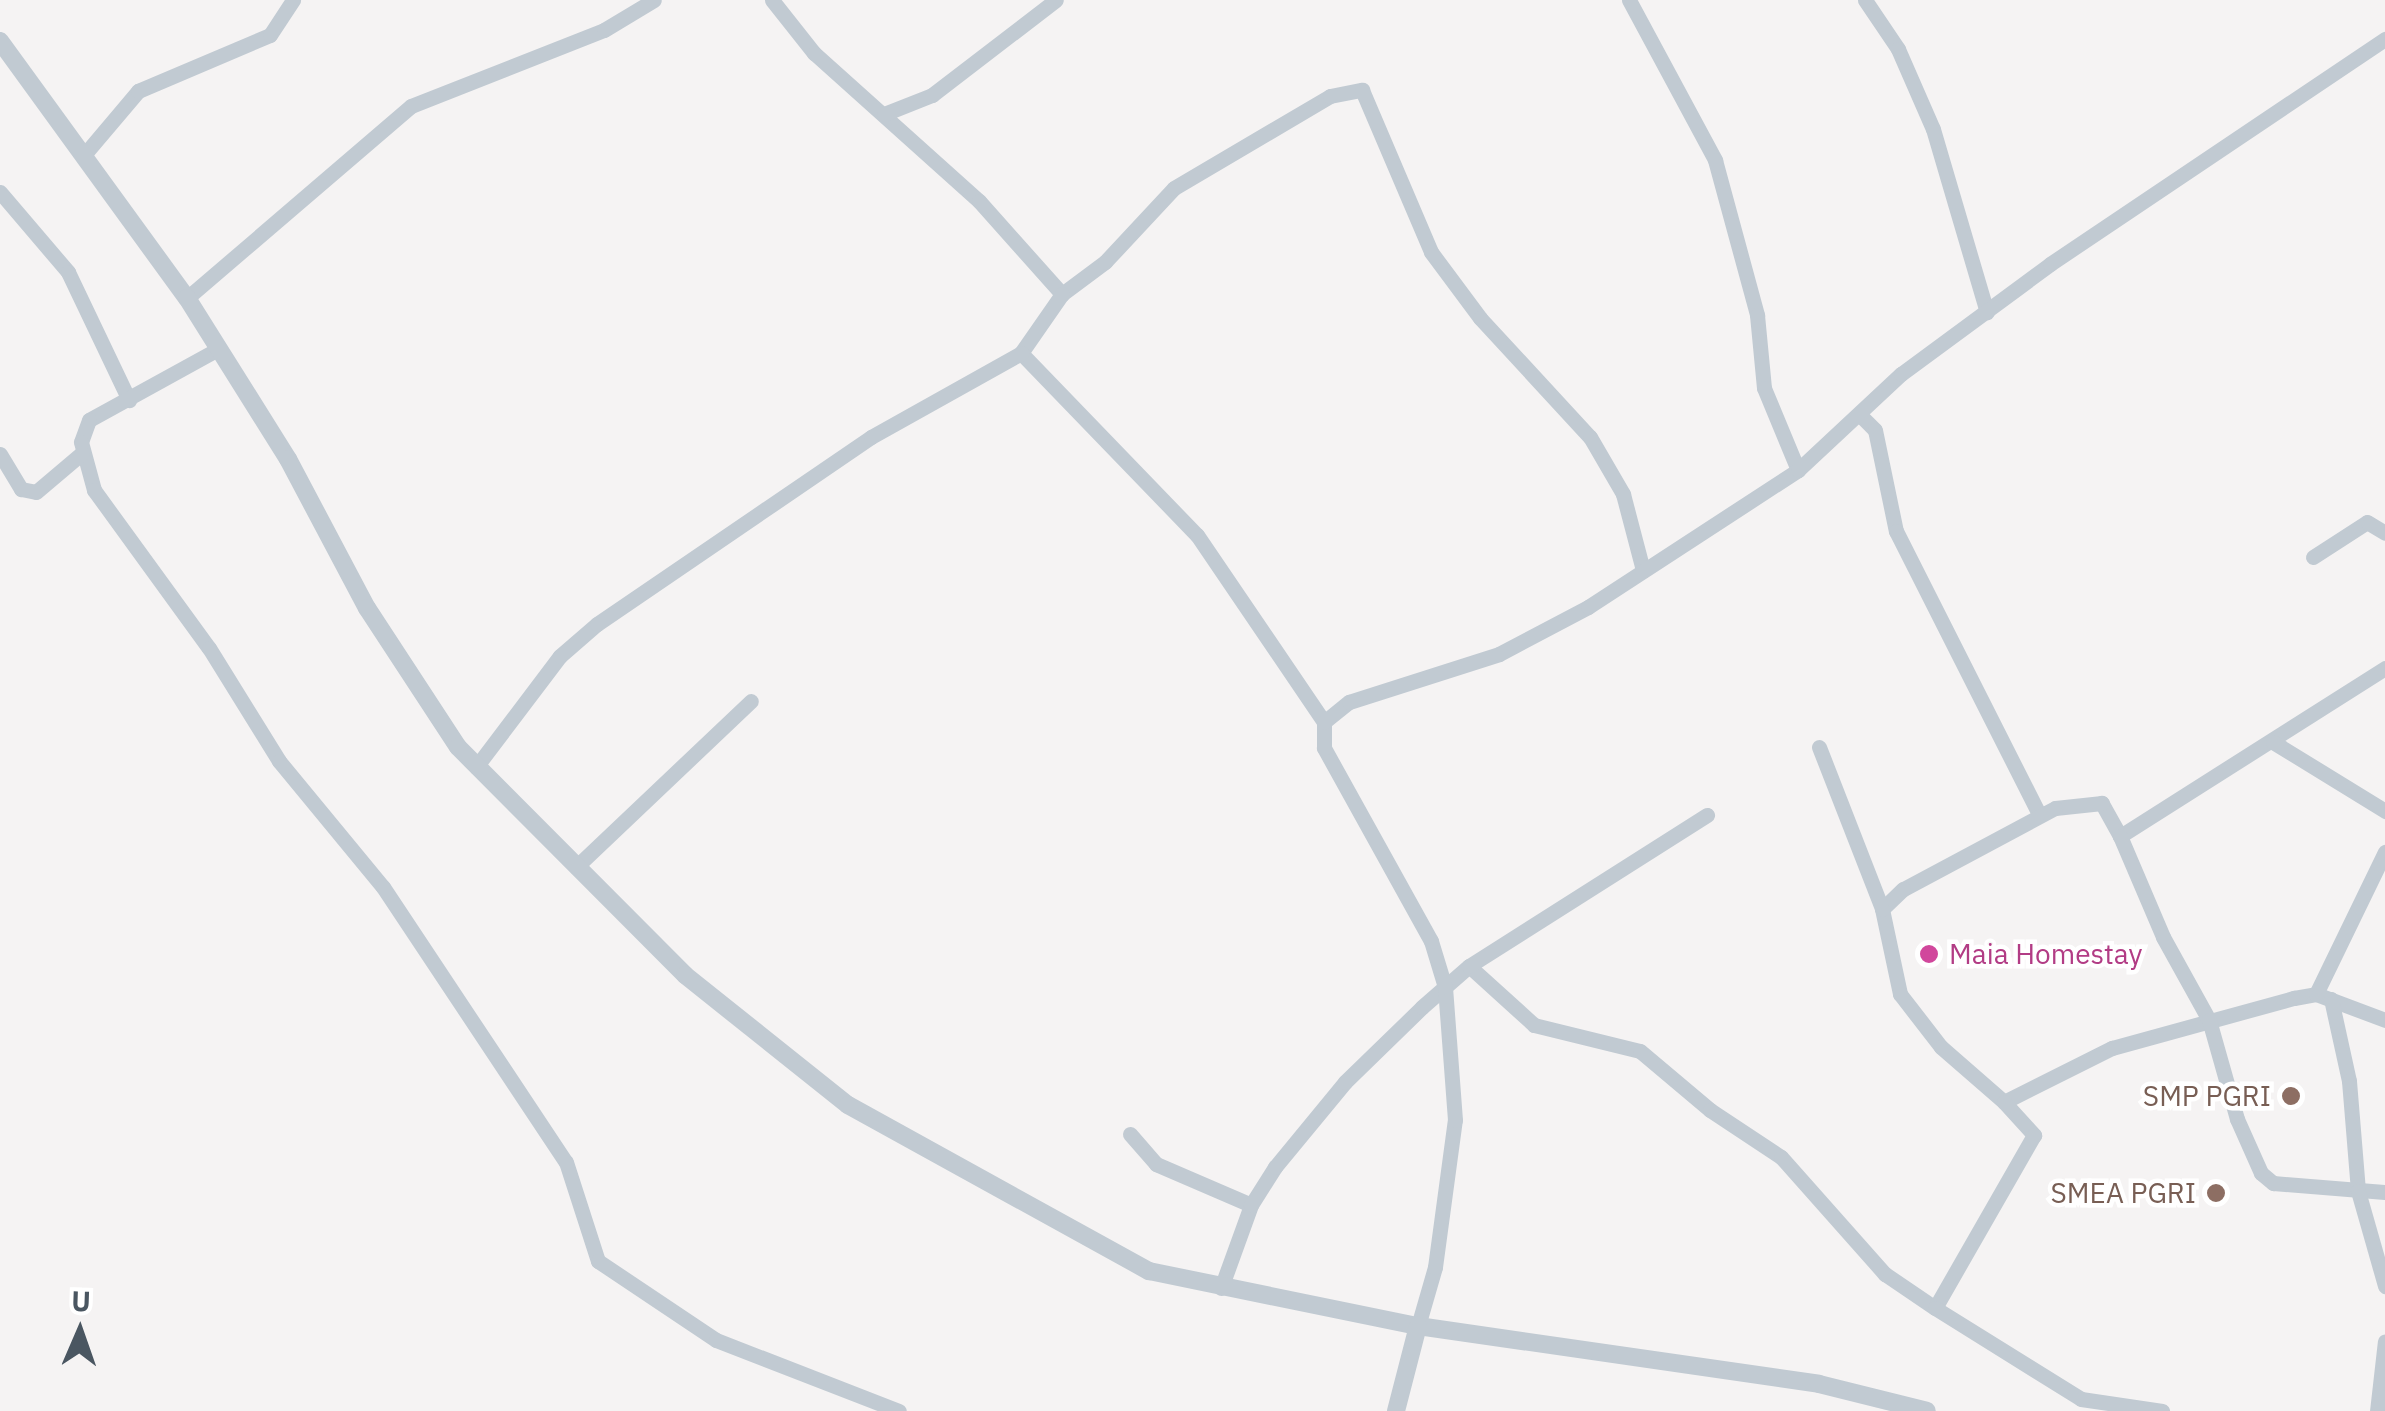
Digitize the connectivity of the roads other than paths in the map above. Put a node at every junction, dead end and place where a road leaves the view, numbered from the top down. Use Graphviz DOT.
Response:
graph roads {
  1 [pos="294,0"];
  2 [pos="654,0"];
  3 [pos="772,0"];
  4 [pos="1056,0"];
  5 [pos="1629,0"];
  6 [pos="1865,0"];
  7 [pos="2385,40"];
  8 [pos="0,41"];
  9 [pos="884,114"];
  10 [pos="84,155"];
  11 [pos="0,192"];
  12 [pos="1062,294"];
  13 [pos="187,298"];
  14 [pos="1987,312"];
  15 [pos="218,349"];
  16 [pos="1021,352"];
  17 [pos="129,400"];
  18 [pos="1860,415"];
  19 [pos="82,453"];
  20 [pos="0,454"];
  21 [pos="1798,470"];
  22 [pos="2385,533"];
  23 [pos="2313,557"];
  24 [pos="1643,570"];
  25 [pos="2385,668"];
  26 [pos="751,702"];
  27 [pos="1324,722"];
  28 [pos="2273,742"];
  29 [pos="1819,747"];
  30 [pos="476,767"];
  31 [pos="2385,811"];
  32 [pos="2039,814"];
  33 [pos="1707,815"];
  34 [pos="2120,836"];
  35 [pos="2385,852"];
  36 [pos="576,867"];
  37 [pos="1882,910"];
  38 [pos="1469,966"];
  39 [pos="1445,987"];
  40 [pos="2324,996"];
  41 [pos="2209,1020"];
  42 [pos="2385,1020"];
  43 [pos="2004,1102"];
  44 [pos="1130,1134"];
  45 [pos="2358,1190"];
  46 [pos="2385,1192"];
  47 [pos="1251,1205"];
  48 [pos="2385,1286"];
  49 [pos="1220,1288"];
  50 [pos="1935,1308"];
  51 [pos="1418,1326"];
  52 [pos="2385,1341"];
  53 [pos="899,1411"];
  54 [pos="1396,1411"];
  55 [pos="1927,1411"];
  56 [pos="2162,1411"];
  57 [pos="2377,1411"];
  1 -- 10 [label="street"];
  2 -- 13 [label="street"];
  3 -- 9 [label="street"];
  4 -- 9 [label="street"];
  5 -- 21 [label="street"];
  6 -- 14 [label="street"];
  7 -- 14 [label="street"];
  8 -- 10 [label="street"];
  9 -- 12 [label="street"];
  10 -- 13 [label="street"];
  11 -- 17 [label="street"];
  12 -- 16 [label="street"];
  12 -- 24 [label="street"];
  13 -- 15 [label="street"];
  14 -- 18 [label="street"];
  15 -- 17 [label="street"];
  15 -- 30 [label="street"];
  16 -- 27 [label="street"];
  16 -- 30 [label="street"];
  17 -- 19 [label="street"];
  18 -- 21 [label="street"];
  18 -- 32 [label="street"];
  19 -- 20 [label="street"];
  19 -- 53 [label="street"];
  21 -- 24 [label="street"];
  22 -- 23 [label="street"];
  24 -- 27 [label="street"];
  25 -- 28 [label="street"];
  26 -- 36 [label="street"];
  27 -- 39 [label="street"];
  28 -- 31 [label="street"];
  28 -- 34 [label="street"];
  29 -- 37 [label="street"];
  30 -- 36 [label="street"];
  32 -- 34 [label="street"];
  32 -- 37 [label="street"];
  33 -- 38 [label="street"];
  34 -- 41 [label="street"];
  35 -- 40 [label="street"];
  36 -- 49 [label="street"];
  37 -- 43 [label="street"];
  38 -- 39 [label="street"];
  38 -- 50 [label="street"];
  39 -- 47 [label="street"];
  39 -- 51 [label="street"];
  40 -- 41 [label="street"];
  40 -- 42 [label="street"];
  40 -- 45 [label="street"];
  41 -- 43 [label="street"];
  41 -- 45 [label="street"];
  43 -- 50 [label="street"];
  44 -- 47 [label="street"];
  45 -- 46 [label="street"];
  45 -- 48 [label="street"];
  47 -- 49 [label="street"];
  49 -- 51 [label="street"];
  50 -- 56 [label="street"];
  51 -- 54 [label="street"];
  51 -- 55 [label="street"];
  52 -- 57 [label="street"];
}
